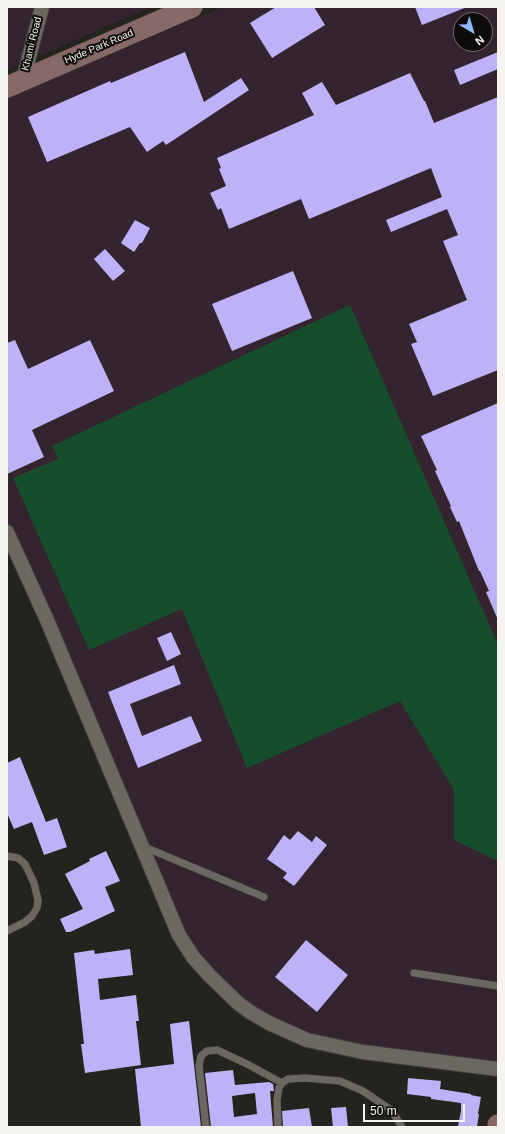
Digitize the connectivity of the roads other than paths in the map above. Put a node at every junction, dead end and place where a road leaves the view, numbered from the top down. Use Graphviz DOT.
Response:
graph roads {
  1 [pos="42,7"];
  2 [pos="192,7"];
  3 [pos="15,83"];
  4 [pos="7,532"];
  5 [pos="142,846"];
  6 [pos="7,856"];
  7 [pos="264,897"];
  8 [pos="7,931"];
  9 [pos="414,973"];
  10 [pos="498,986"];
  11 [pos="498,1069"];
  12 [pos="282,1083"];
  13 [pos="206,1127"];
  14 [pos="278,1127"];
  15 [pos="402,1127"];
  1 -- 3 [label="street, Khami Road"];
  2 -- 3 [label="street, Hyde Park Road"];
  4 -- 5 [label="street"];
  5 -- 7 [label="lane"];
  5 -- 11 [label="street"];
  6 -- 8 [label="lane"];
  9 -- 10 [label="lane"];
  12 -- 13 [label="lane"];
  12 -- 14 [label="lane"];
  12 -- 15 [label="lane"];
}
